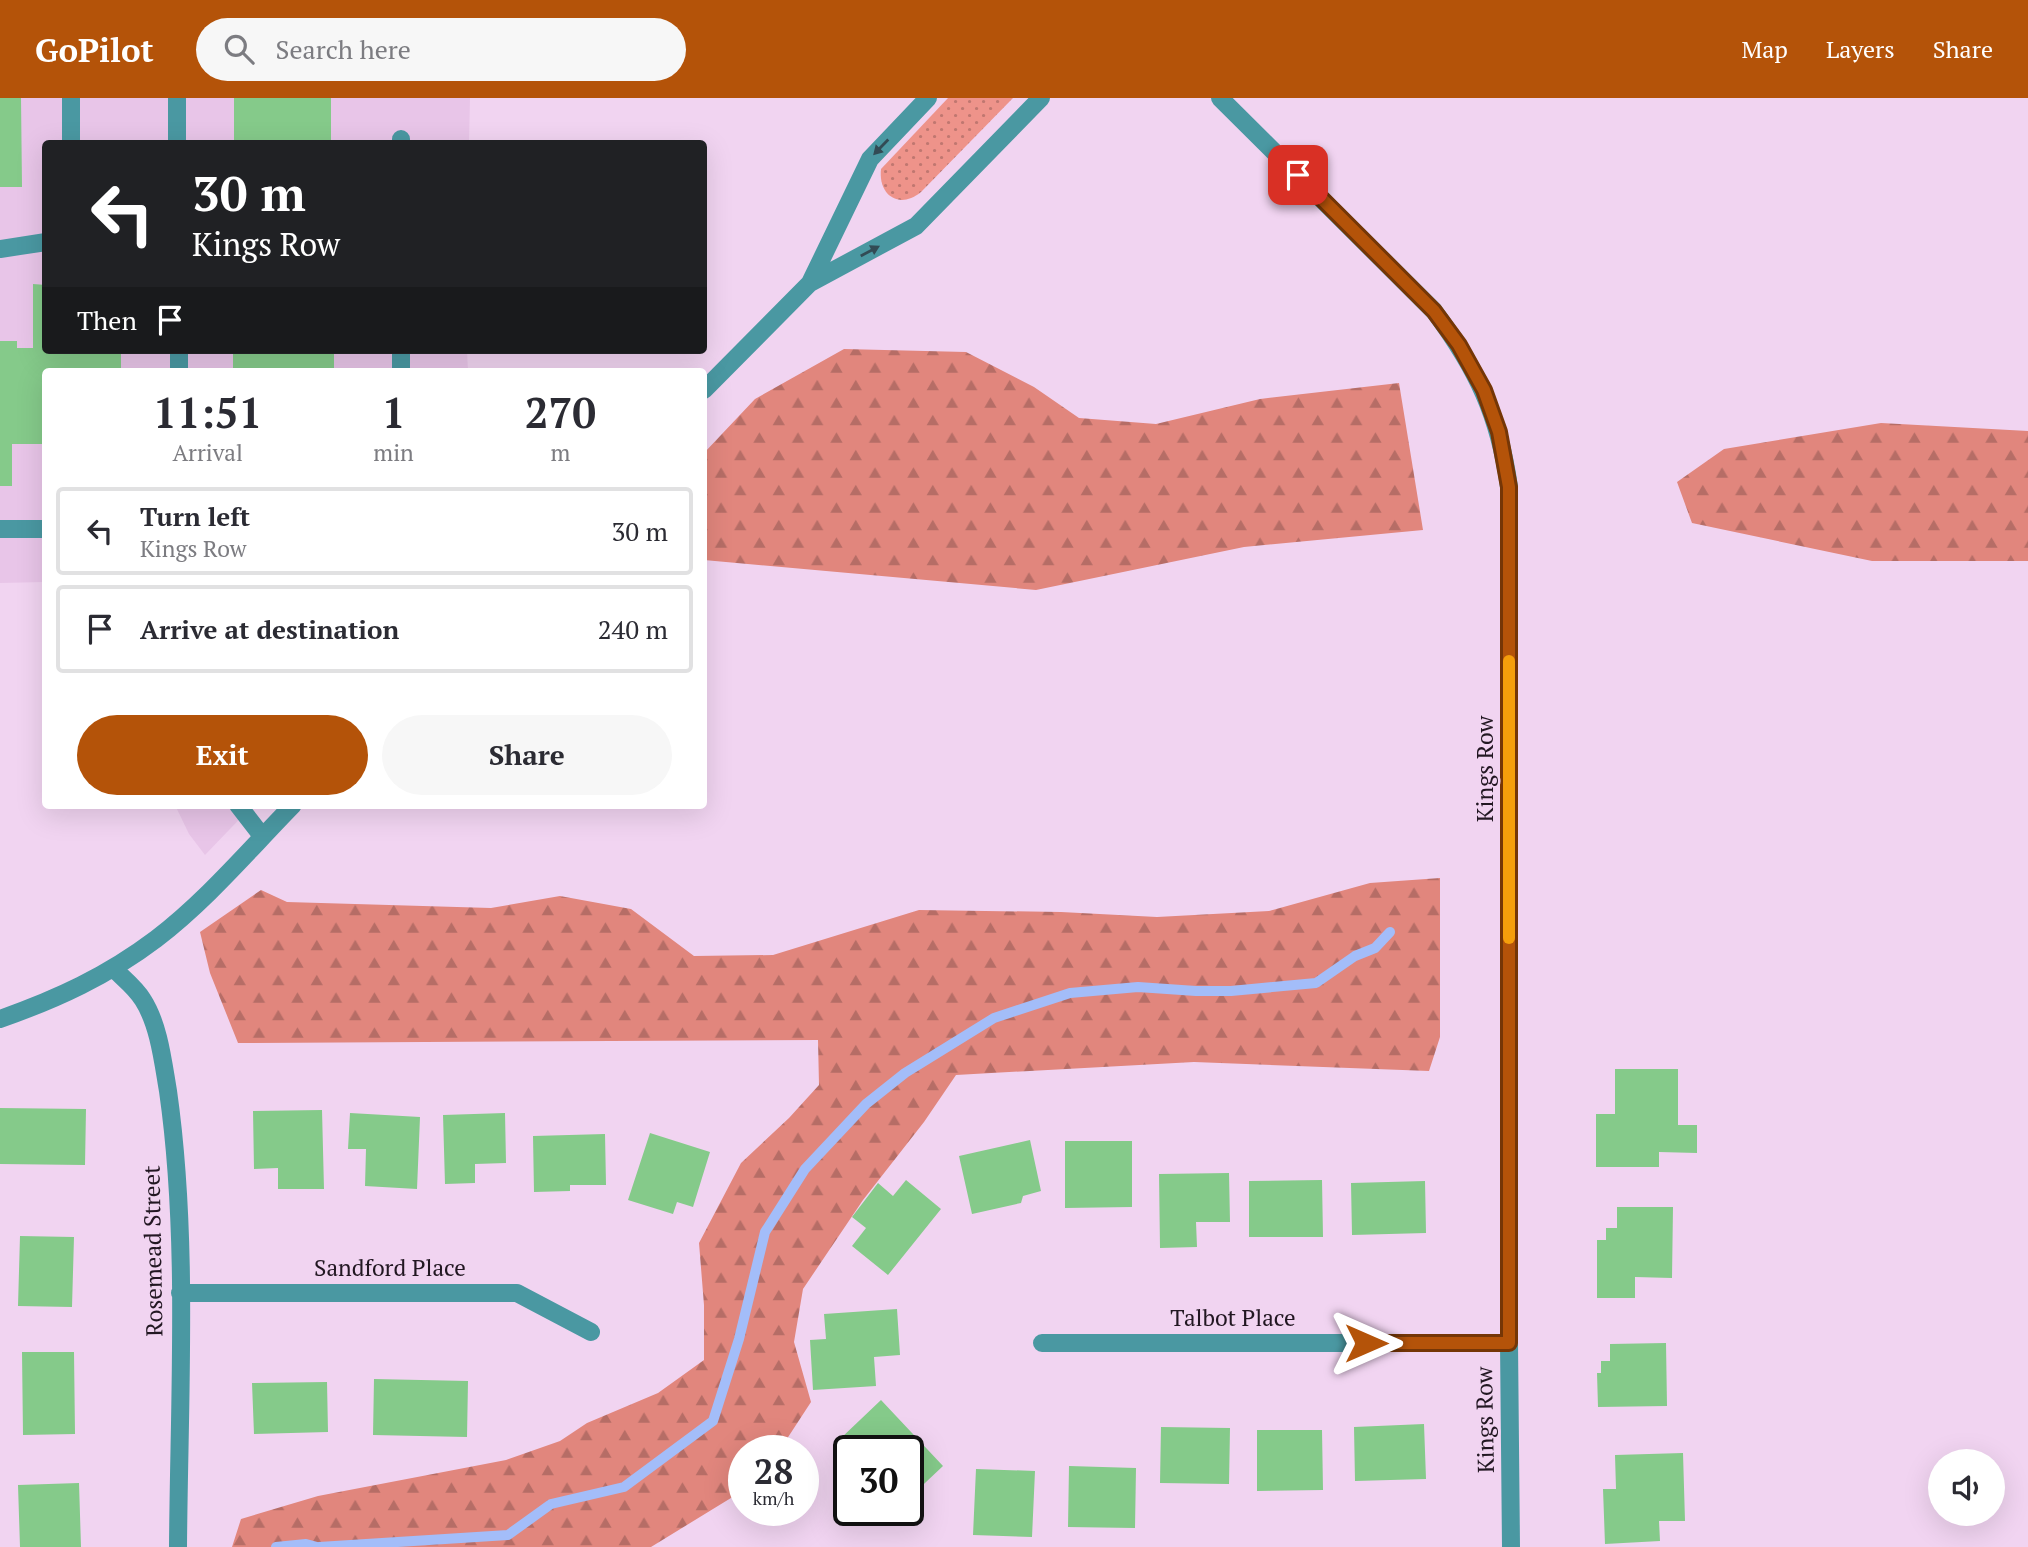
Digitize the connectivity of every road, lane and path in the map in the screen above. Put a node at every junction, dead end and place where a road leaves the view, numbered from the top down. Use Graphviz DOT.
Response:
graph roads {
  1 [pos="71,98"];
  2 [pos="177,98"];
  3 [pos="928,98"];
  4 [pos="1041,98"];
  5 [pos="1220,98"];
  6 [pos="71,140"];
  7 [pos="177,140"];
  8 [pos="42,243"];
  9 [pos="0,249"];
  10 [pos="810,283"];
  11 [pos="707,387"];
  12 [pos="0,529"];
  13 [pos="42,529"];
  14 [pos="241,809"];
  15 [pos="289,809"];
  16 [pos="262,836"];
  17 [pos="114,969"];
  18 [pos="0,1019"];
  19 [pos="180,1293"];
  20 [pos="591,1332"];
  21 [pos="1042,1343"];
  22 [pos="1509,1343"];
  23 [pos="178,1547"];
  24 [pos="1511,1547"];
  1 -- 6 [label="street"];
  2 -- 7 [label="street"];
  3 -- 10 [label="street, one-way"];
  10 -- 4 [label="street, one-way"];
  5 -- 22 [label="street, Kings Row"];
  8 -- 9 [label="street"];
  10 -- 11 [label="street"];
  12 -- 13 [label="street"];
  14 -- 16 [label="street"];
  15 -- 16 [label="street"];
  16 -- 17 [label="street"];
  17 -- 18 [label="street"];
  17 -- 19 [label="street, Rosemead Street"];
  19 -- 20 [label="street, Sandford Place"];
  19 -- 23 [label="street, Rosemead Street"];
  21 -- 22 [label="street, Talbot Place"];
  22 -- 24 [label="street, Kings Row"];
}
